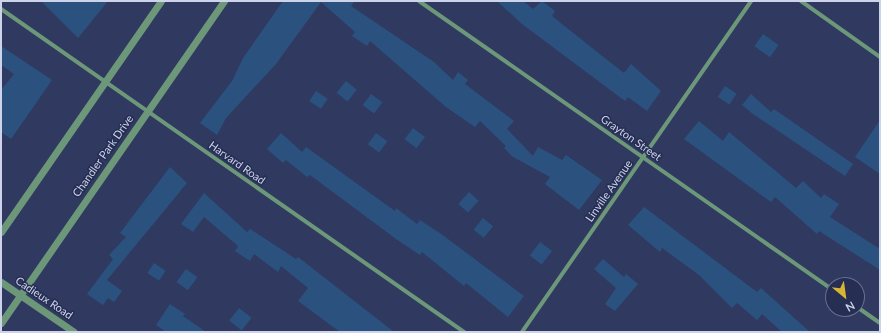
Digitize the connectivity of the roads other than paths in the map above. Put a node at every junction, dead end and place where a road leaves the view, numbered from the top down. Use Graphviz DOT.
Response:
graph roads {
  1 [pos="161,1"];
  2 [pos="224,1"];
  3 [pos="419,1"];
  4 [pos="751,1"];
  5 [pos="801,1"];
  6 [pos="1,9"];
  7 [pos="880,57"];
  8 [pos="105,82"];
  9 [pos="147,112"];
  10 [pos="643,157"];
  11 [pos="1,232"];
  12 [pos="1,282"];
  13 [pos="825,284"];
  14 [pos="20,296"];
  15 [pos="865,313"];
  16 [pos="1,323"];
  17 [pos="880,323"];
  18 [pos="74,332"];
  19 [pos="464,332"];
  20 [pos="522,332"];
  1 -- 8 [label="street"];
  2 -- 9 [label="street, Chandler Park Drive"];
  3 -- 10 [label="street, Grayton Street"];
  4 -- 10 [label="street, Linville Avenue"];
  5 -- 7 [label="street"];
  6 -- 8 [label="street, Harvard Road"];
  8 -- 9 [label="street, Harvard Road"];
  8 -- 11 [label="street"];
  9 -- 14 [label="street, Chandler Park Drive"];
  9 -- 19 [label="street, Harvard Road"];
  10 -- 13 [label="street, Grayton Street"];
  10 -- 20 [label="street, Linville Avenue"];
  12 -- 14 [label="street, Cadieux Road"];
  14 -- 16 [label="street, Chandler Park Drive"];
  14 -- 18 [label="street, Cadieux Road"];
  15 -- 17 [label="street"];
}
